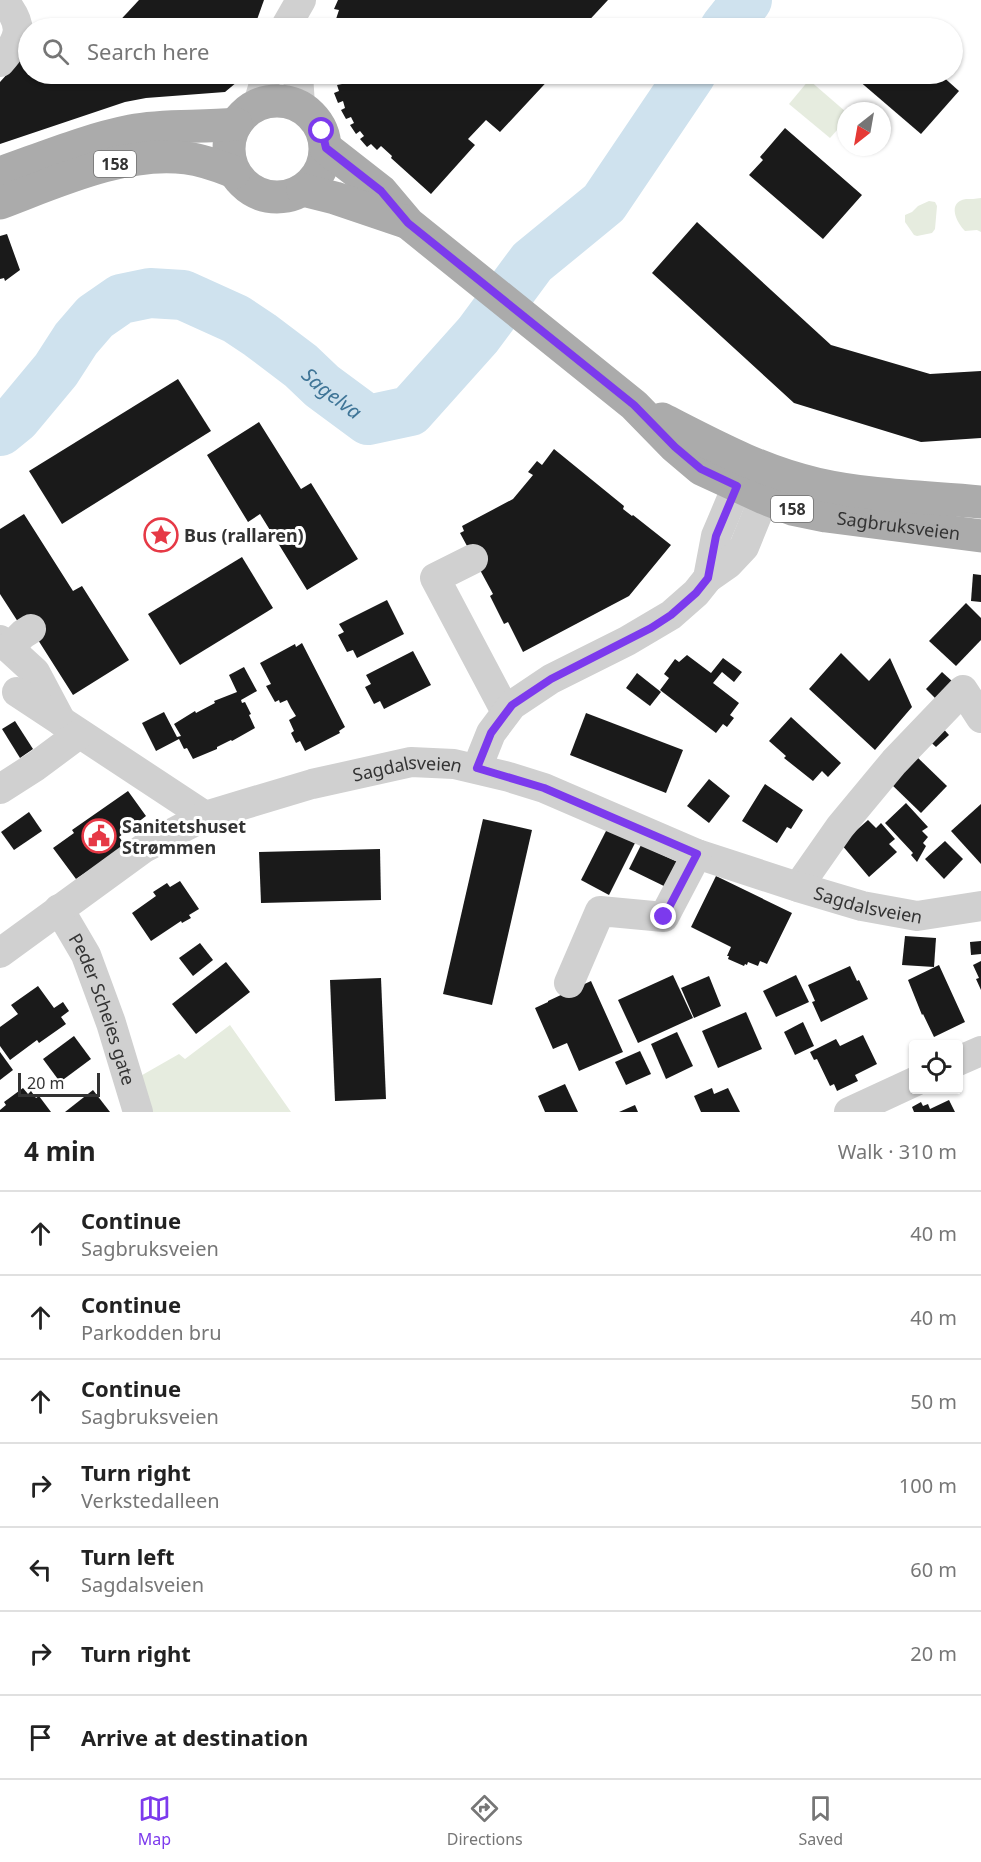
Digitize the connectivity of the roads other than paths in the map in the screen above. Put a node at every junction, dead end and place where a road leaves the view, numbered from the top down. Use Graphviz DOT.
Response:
graph roads {
  1 [pos="3,0"];
  2 [pos="18,25"];
  3 [pos="18,30"];
  4 [pos="0,62"];
  5 [pos="262,84"];
  6 [pos="299,84"];
  7 [pos="300,106"];
  8 [pos="247,114"];
  9 [pos="326,148"];
  10 [pos="234,172"];
  11 [pos="0,173"];
  12 [pos="303,190"];
  13 [pos="0,203"];
  14 [pos="408,223"];
  15 [pos="754,483"];
  16 [pos="981,502"];
  17 [pos="981,536"];
  18 [pos="473,559"];
  19 [pos="13,639"];
  20 [pos="17,692"];
  21 [pos="506,712"];
  22 [pos="981,718"];
  23 [pos="70,728"];
  24 [pos="477,768"];
  25 [pos="0,789"];
  26 [pos="204,816"];
  27 [pos="697,854"];
  28 [pos="798,888"];
  29 [pos="981,906"];
  30 [pos="58,909"];
  31 [pos="0,953"];
  32 [pos="569,983"];
  33 [pos="981,1051"];
  34 [pos="963,1059"];
  35 [pos="909,1084"];
  36 [pos="138,1112"];
  37 [pos="849,1112"];
  1 -- 2 [label="street"];
  3 -- 4 [label="street"];
  5 -- 8 [label="street"];
  6 -- 7 [label="street"];
  7 -- 8 [label="main road, 158"];
  7 -- 9 [label="main road"];
  8 -- 10 [label="main road"];
  8 -- 11 [label="main road, 158"];
  9 -- 12 [label="main road"];
  9 -- 14 [label="main road, 158"];
  10 -- 12 [label="main road, 158"];
  10 -- 13 [label="main road, 158"];
  12 -- 14 [label="main road, 158"];
  14 -- 15 [label="main road, Sagbruksveien / 158"];
  15 -- 16 [label="main road, Sagbruksveien / 158"];
  15 -- 17 [label="main road, Sagbruksveien / 158"];
  15 -- 21 [label="street"];
  18 -- 21 [label="street"];
  19 -- 23 [label="street"];
  20 -- 23 [label="street"];
  21 -- 24 [label="street"];
  22 -- 28 [label="street"];
  23 -- 25 [label="street"];
  23 -- 26 [label="street"];
  24 -- 26 [label="street, Sagdalsveien"];
  24 -- 27 [label="street, Sagdalsveien"];
  26 -- 30 [label="street, Sagdalsveien"];
  27 -- 28 [label="street, Sagdalsveien"];
  27 -- 32 [label="street"];
  28 -- 29 [label="street, Sagdalsveien"];
  30 -- 31 [label="street, Sagdalsveien"];
  30 -- 36 [label="street, Peder Scheies gate"];
  33 -- 34 [label="street"];
  35 -- 37 [label="street"];
}
